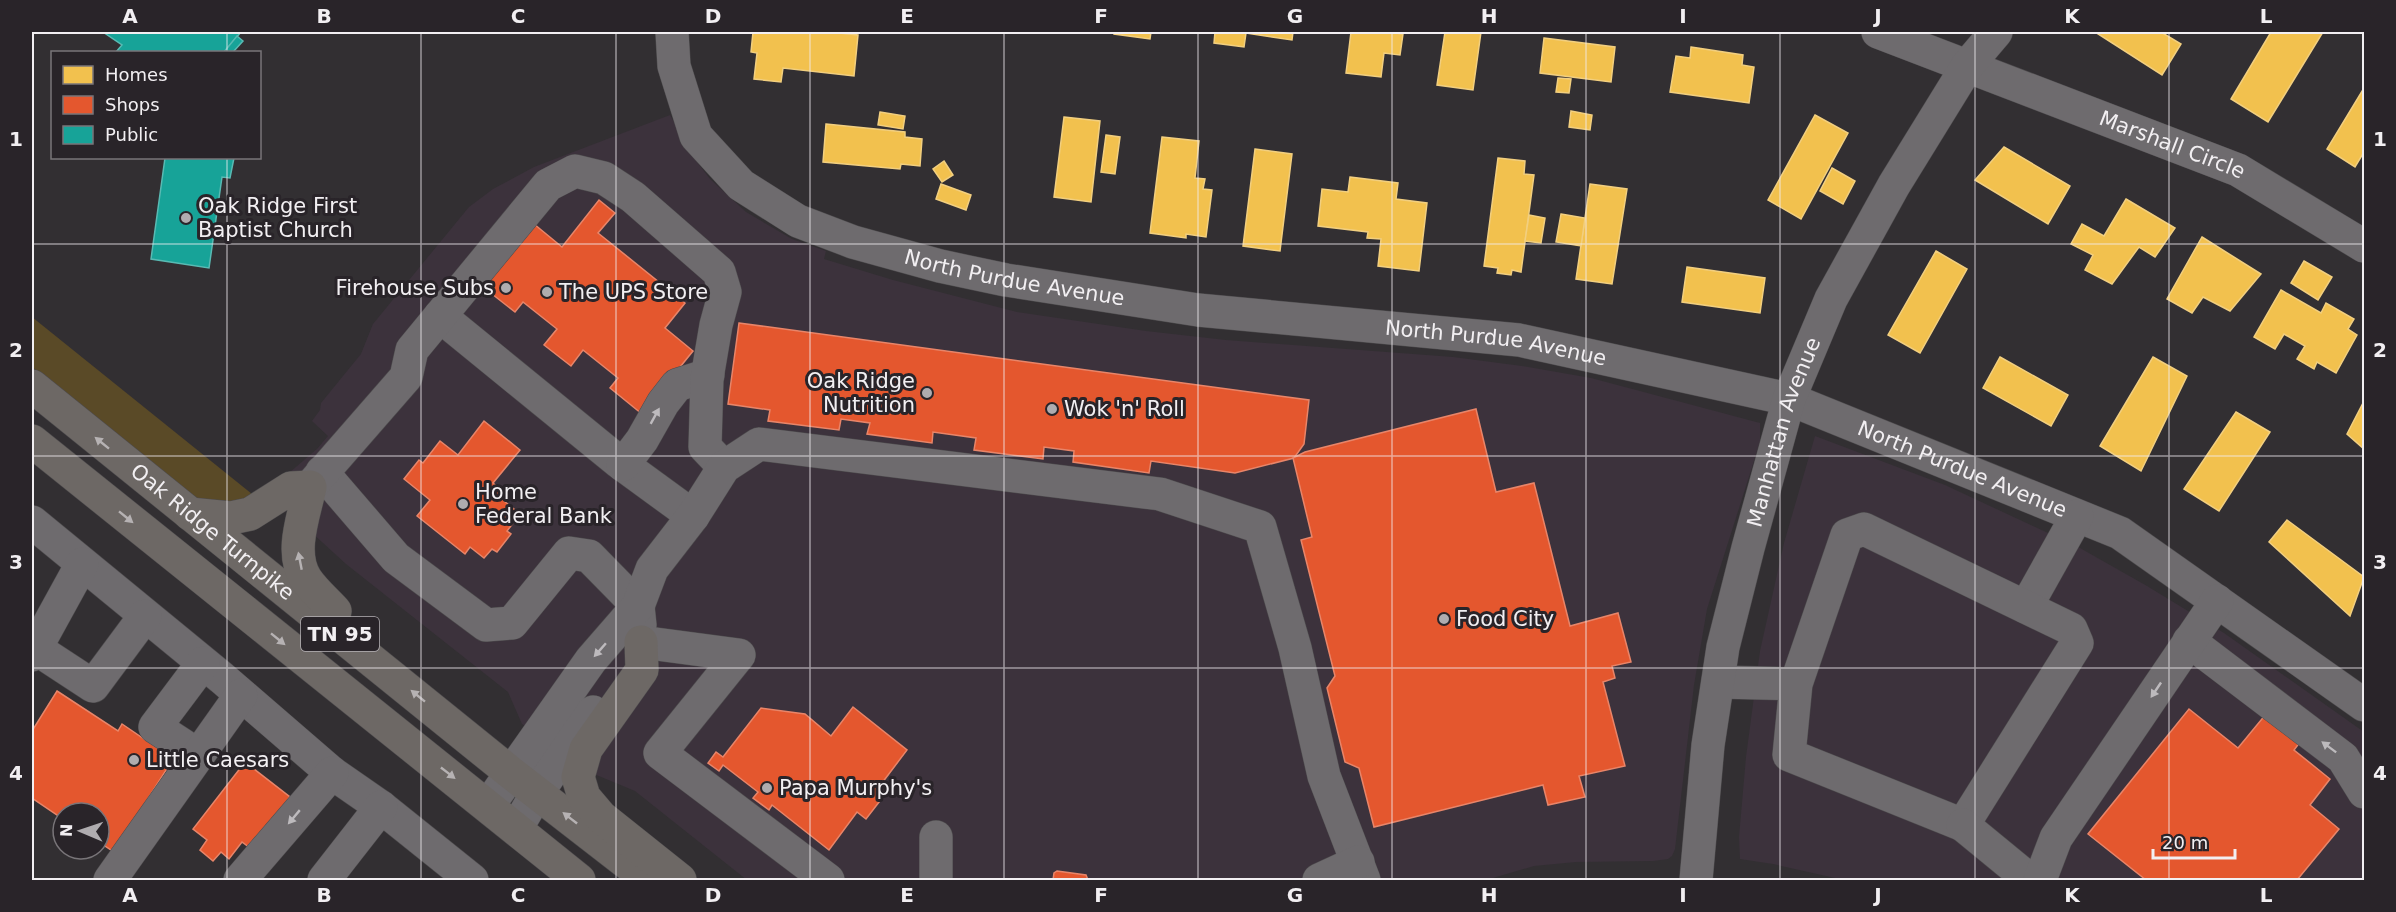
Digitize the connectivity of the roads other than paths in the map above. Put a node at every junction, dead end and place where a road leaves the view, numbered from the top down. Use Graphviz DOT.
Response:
graph roads {
  1 [pos="672,32"];
  2 [pos="1878,32"];
  3 [pos="1996,32"];
  4 [pos="1968,65"];
  5 [pos="2364,246"];
  6 [pos="441,316"];
  7 [pos="708,375"];
  8 [pos="32,386"];
  9 [pos="1789,399"];
  10 [pos="32,441"];
  11 [pos="623,465"];
  12 [pos="724,467"];
  13 [pos="316,480"];
  14 [pos="190,514"];
  15 [pos="693,516"];
  16 [pos="2077,516"];
  17 [pos="32,522"];
  18 [pos="82,564"];
  19 [pos="2217,601"];
  20 [pos="638,606"];
  21 [pos="2026,607"];
  22 [pos="145,616"];
  23 [pos="2189,641"];
  24 [pos="641,642"];
  25 [pos="33,651"];
  26 [pos="370,658"];
  27 [pos="203,663"];
  28 [pos="1718,682"];
  29 [pos="1796,684"];
  30 [pos="241,695"];
  31 [pos="2364,705"];
  32 [pos="198,755"];
  33 [pos="332,772"];
  34 [pos="511,773"];
  35 [pos="2364,792"];
  36 [pos="537,793"];
  37 [pos="488,806"];
  38 [pos="381,807"];
  39 [pos="1963,825"];
  40 [pos="516,829"];
  41 [pos="936,837"];
  42 [pos="1361,871"];
  43 [pos="110,880"];
  44 [pos="240,880"];
  45 [pos="324,880"];
  46 [pos="472,880"];
  47 [pos="579,880"];
  48 [pos="649,880"];
  49 [pos="680,880"];
  50 [pos="828,880"];
  51 [pos="936,880"];
  52 [pos="1319,880"];
  53 [pos="1696,880"];
  54 [pos="2030,880"];
  55 [pos="2040,880"];
  1 -- 9 [label="street, North Purdue Avenue"];
  2 -- 4 [label="street, Marshall Circle"];
  3 -- 4 [label="street, Manhattan Avenue"];
  4 -- 5 [label="street, Marshall Circle"];
  4 -- 9 [label="street, Manhattan Avenue"];
  6 -- 7 [label="street"];
  6 -- 11 [label="street"];
  6 -- 13 [label="street"];
  11 -- 7 [label="street, one-way"];
  7 -- 12 [label="street"];
  14 -- 8 [label="highway, Oak Ridge Turnpike / TN 95, one-way"];
  9 -- 16 [label="street, North Purdue Avenue"];
  9 -- 28 [label="street, Manhattan Avenue"];
  10 -- 37 [label="highway, Oak Ridge Turnpike / TN 95, one-way"];
  11 -- 15 [label="street"];
  12 -- 15 [label="street"];
  12 -- 42 [label="street"];
  13 -- 14 [label="highway"];
  13 -- 20 [label="street"];
  26 -- 13 [label="highway, one-way"];
  14 -- 26 [label="highway, Oak Ridge Turnpike / TN 95"];
  15 -- 20 [label="street"];
  16 -- 19 [label="street, North Purdue Avenue"];
  16 -- 21 [label="street"];
  17 -- 18 [label="street"];
  18 -- 22 [label="street"];
  18 -- 25 [label="street"];
  19 -- 23 [label="street"];
  19 -- 31 [label="street, North Purdue Avenue"];
  20 -- 24 [label="street"];
  20 -- 34 [label="street, one-way"];
  21 -- 29 [label="street"];
  21 -- 39 [label="street"];
  22 -- 25 [label="street"];
  22 -- 27 [label="street"];
  35 -- 23 [label="street, one-way"];
  23 -- 55 [label="street, one-way"];
  24 -- 36 [label="street"];
  24 -- 49 [label="highway"];
  24 -- 50 [label="street"];
  34 -- 26 [label="highway, Oak Ridge Turnpike / TN 95, one-way"];
  27 -- 30 [label="street"];
  27 -- 32 [label="street"];
  28 -- 29 [label="street"];
  28 -- 53 [label="street, Manhattan Avenue"];
  29 -- 39 [label="street"];
  30 -- 32 [label="street"];
  30 -- 33 [label="street"];
  32 -- 43 [label="street"];
  33 -- 38 [label="street"];
  33 -- 44 [label="street, one-way"];
  34 -- 36 [label="highway, Oak Ridge Turnpike / TN 95"];
  34 -- 37 [label="street"];
  36 -- 40 [label="street"];
  48 -- 36 [label="highway, Oak Ridge Turnpike / TN 95, one-way"];
  37 -- 40 [label="highway, Oak Ridge Turnpike / TN 95"];
  38 -- 45 [label="street"];
  38 -- 46 [label="street"];
  39 -- 54 [label="street"];
  40 -- 47 [label="highway, Oak Ridge Turnpike / TN 95"];
  41 -- 51 [label="street"];
  42 -- 52 [label="street"];
}
